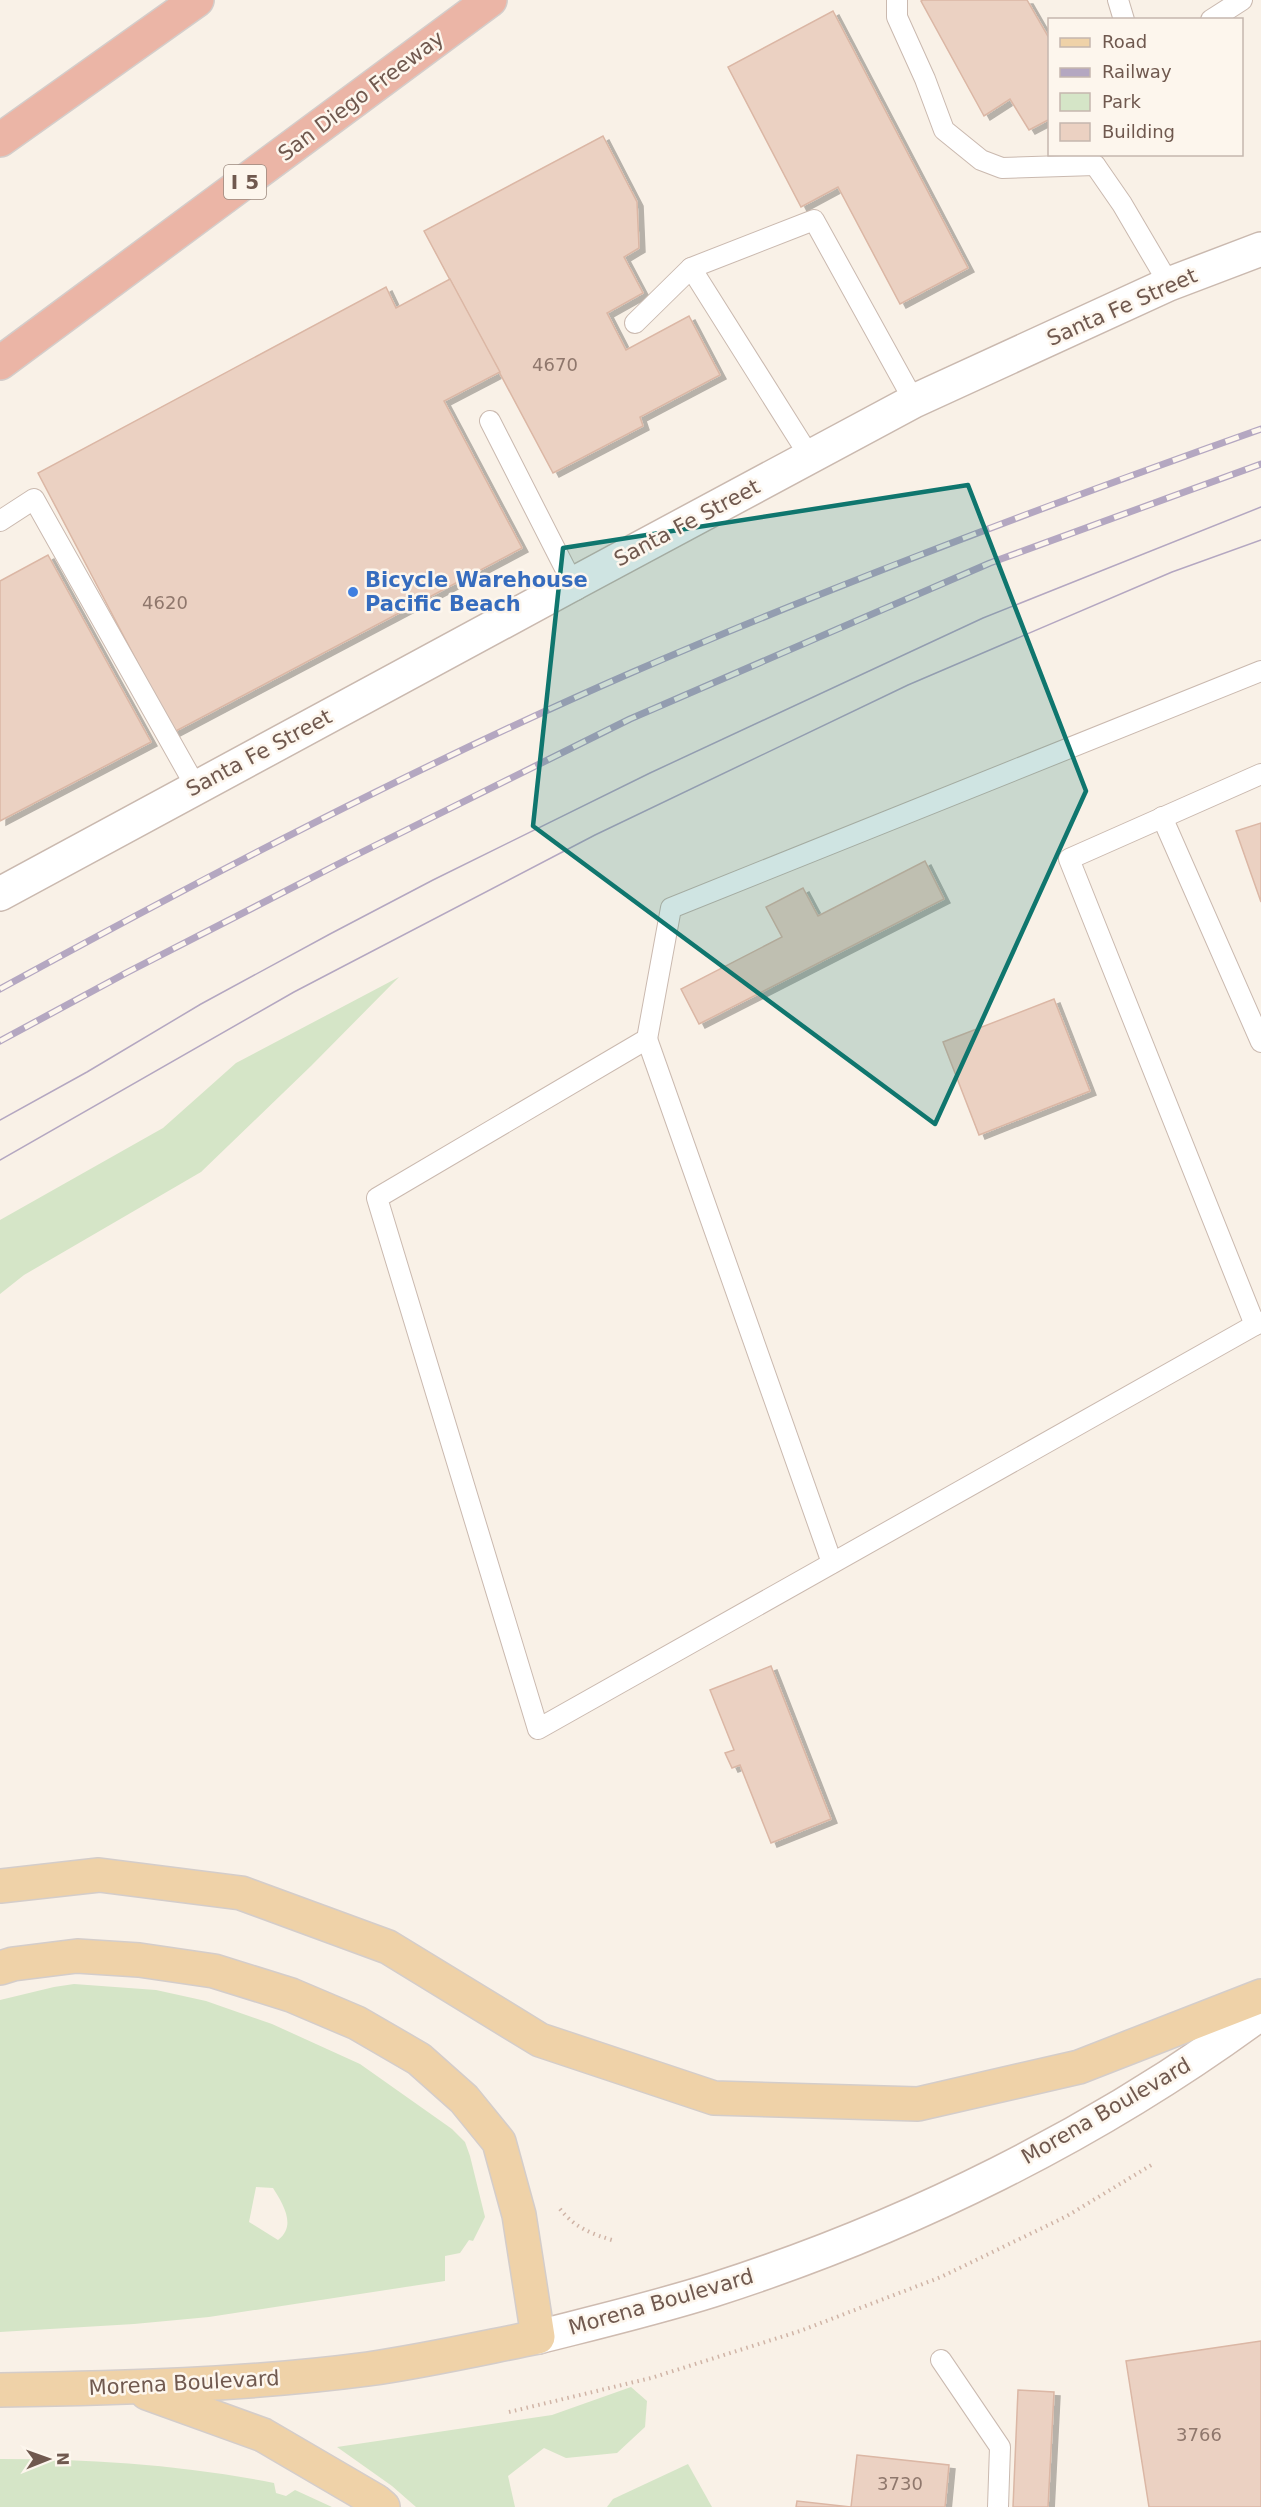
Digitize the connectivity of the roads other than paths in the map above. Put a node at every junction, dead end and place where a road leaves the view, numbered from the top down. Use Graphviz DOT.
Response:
graph roads {
  1 [pos="197,0"];
  2 [pos="490,0"];
  3 [pos="897,0"];
  4 [pos="1118,0"];
  5 [pos="1242,0"];
  6 [pos="1123,18"];
  7 [pos="1214,18"];
  8 [pos="0,140"];
  9 [pos="1097,160"];
  10 [pos="1261,228"];
  11 [pos="1261,249"];
  12 [pos="1220,264"];
  13 [pos="691,268"];
  14 [pos="1169,284"];
  15 [pos="635,323"];
  16 [pos="0,363"];
  17 [pos="914,401"];
  18 [pos="490,421"];
  19 [pos="810,457"];
  20 [pos="0,521"];
  21 [pos="573,584"];
  22 [pos="1261,671"];
  23 [pos="1261,774"];
  24 [pos="196,787"];
  25 [pos="1162,817"];
  26 [pos="0,894"];
  27 [pos="647,1039"];
  28 [pos="1261,1042"];
  29 [pos="1258,1323"];
  30 [pos="832,1563"];
  31 [pos="0,1886"];
  32 [pos="0,1968"];
  33 [pos="1261,1996"];
  34 [pos="1261,2013"];
  35 [pos="538,2337"];
  36 [pos="941,2360"];
  37 [pos="134,2388"];
  38 [pos="0,2390"];
  39 [pos="383,2507"];
  40 [pos="998,2507"];
  1 -- 8 [label="highway"];
  2 -- 16 [label="highway, San Diego Freeway / I 5"];
  3 -- 9 [label="lane"];
  4 -- 6 [label="lane"];
  5 -- 7 [label="lane"];
  9 -- 14 [label="lane"];
  10 -- 12 [label="street"];
  11 -- 12 [label="street, Santa Fe Street"];
  12 -- 14 [label="street, Santa Fe Street"];
  13 -- 15 [label="lane"];
  13 -- 17 [label="lane"];
  13 -- 19 [label="lane"];
  14 -- 17 [label="street, Santa Fe Street"];
  17 -- 19 [label="street, Santa Fe Street"];
  18 -- 21 [label="lane"];
  19 -- 21 [label="street, Santa Fe Street"];
  20 -- 24 [label="lane"];
  21 -- 24 [label="street, Santa Fe Street"];
  22 -- 27 [label="lane"];
  23 -- 25 [label="lane"];
  24 -- 26 [label="street, Santa Fe Street"];
  25 -- 28 [label="lane"];
  25 -- 29 [label="lane"];
  27 -- 30 [label="lane"];
  27 -- 30 [label="lane"];
  29 -- 30 [label="lane"];
  31 -- 33 [label="main road"];
  32 -- 35 [label="main road"];
  34 -- 35 [label="street, Morena Boulevard"];
  35 -- 37 [label="main road, Morena Boulevard"];
  36 -- 40 [label="lane"];
  37 -- 38 [label="main road, Morena Boulevard"];
  37 -- 39 [label="main road"];
}
